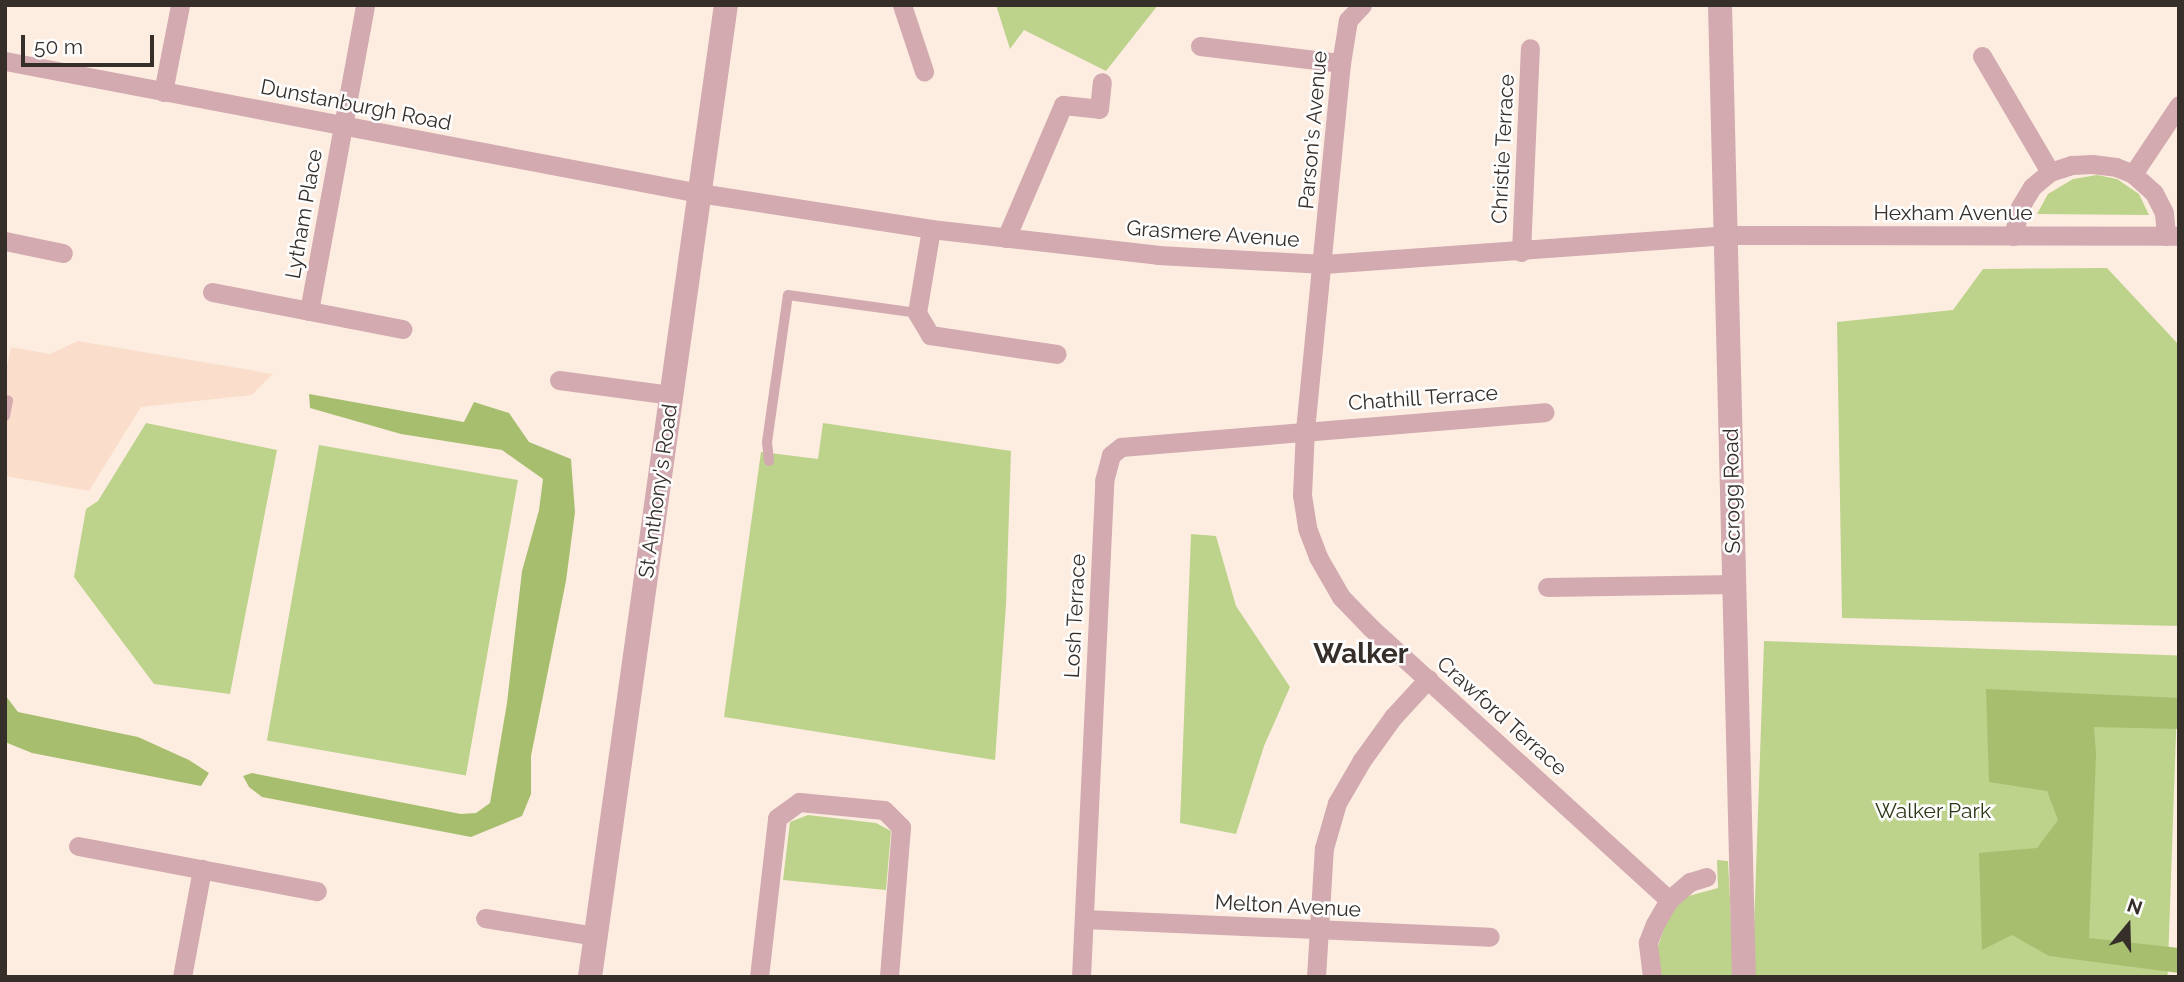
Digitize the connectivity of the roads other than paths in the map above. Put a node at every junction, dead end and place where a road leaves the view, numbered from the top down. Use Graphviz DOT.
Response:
graph roads {
  1 [pos="180,5"];
  2 [pos="365,5"];
  3 [pos="726,5"];
  4 [pos="902,5"];
  5 [pos="1362,5"];
  6 [pos="1720,5"];
  7 [pos="1200,46"];
  8 [pos="1530,47"];
  9 [pos="1982,56"];
  10 [pos="5,61"];
  11 [pos="1341,63"];
  12 [pos="924,71"];
  13 [pos="1102,82"];
  14 [pos="163,92"];
  15 [pos="2179,105"];
  16 [pos="343,126"];
  17 [pos="2050,172"];
  18 [pos="2133,174"];
  19 [pos="699,192"];
  20 [pos="931,229"];
  21 [pos="1727,235"];
  22 [pos="2013,236"];
  23 [pos="2172,236"];
  24 [pos="1006,238"];
  25 [pos="5,241"];
  26 [pos="63,253"];
  27 [pos="1521,253"];
  28 [pos="1324,264"];
  29 [pos="212,292"];
  30 [pos="309,311"];
  31 [pos="917,313"];
  32 [pos="402,329"];
  33 [pos="1057,354"];
  34 [pos="559,380"];
  35 [pos="672,395"];
  36 [pos="8,400"];
  37 [pos="1545,412"];
  38 [pos="5,416"];
  39 [pos="1305,429"];
  40 [pos="769,461"];
  41 [pos="1734,583"];
  42 [pos="1546,587"];
  43 [pos="1428,679"];
  44 [pos="78,846"];
  45 [pos="202,869"];
  46 [pos="1706,877"];
  47 [pos="317,891"];
  48 [pos="1669,900"];
  49 [pos="485,918"];
  50 [pos="1084,919"];
  51 [pos="1318,930"];
  52 [pos="596,936"];
  53 [pos="1490,937"];
  54 [pos="182,977"];
  55 [pos="590,977"];
  56 [pos="759,977"];
  57 [pos="888,977"];
  58 [pos="1081,977"];
  59 [pos="1316,977"];
  60 [pos="1652,977"];
  61 [pos="1744,977"];
  1 -- 14 [label="street"];
  2 -- 16 [label="street, Lytham Place"];
  3 -- 19 [label="street, St Anthony's Road"];
  4 -- 12 [label="street"];
  5 -- 11 [label="street, Parson's Avenue"];
  6 -- 21 [label="street, Scrogg Road"];
  7 -- 11 [label="street"];
  8 -- 27 [label="street, Christie Terrace"];
  9 -- 17 [label="street"];
  10 -- 14 [label="street, Dunstanburgh Road"];
  11 -- 28 [label="street, Parson's Avenue"];
  13 -- 24 [label="street"];
  14 -- 16 [label="street, Dunstanburgh Road"];
  15 -- 18 [label="street"];
  16 -- 19 [label="street, Dunstanburgh Road"];
  16 -- 30 [label="street, Lytham Place"];
  17 -- 18 [label="street"];
  17 -- 22 [label="street"];
  18 -- 23 [label="street"];
  19 -- 20 [label="street, Grasmere Avenue"];
  19 -- 35 [label="street, St Anthony's Road"];
  20 -- 24 [label="street, Grasmere Avenue"];
  20 -- 31 [label="street"];
  21 -- 22 [label="street, Hexham Avenue"];
  21 -- 27 [label="street, Grasmere Avenue"];
  21 -- 41 [label="street, Scrogg Road"];
  22 -- 23 [label="street, Hexham Avenue"];
  24 -- 28 [label="street, Grasmere Avenue"];
  25 -- 26 [label="street"];
  27 -- 28 [label="street, Grasmere Avenue"];
  28 -- 39 [label="street, Crawford Terrace"];
  29 -- 30 [label="street, Lytham Place"];
  30 -- 32 [label="street, Lytham Place"];
  31 -- 33 [label="street"];
  31 -- 40 [label="lane"];
  34 -- 35 [label="street"];
  35 -- 52 [label="street, St Anthony's Road"];
  36 -- 38 [label="lane"];
  37 -- 39 [label="street, Chathill Terrace"];
  39 -- 43 [label="street, Crawford Terrace"];
  39 -- 50 [label="street, Losh Terrace"];
  41 -- 42 [label="street"];
  41 -- 61 [label="street, Scrogg Road"];
  43 -- 48 [label="street, Crawford Terrace"];
  43 -- 51 [label="street"];
  44 -- 45 [label="street"];
  45 -- 47 [label="street"];
  45 -- 54 [label="street"];
  46 -- 48 [label="street"];
  48 -- 60 [label="street"];
  49 -- 52 [label="street"];
  50 -- 51 [label="street, Melton Avenue"];
  50 -- 58 [label="street, Losh Terrace"];
  51 -- 53 [label="street, Melton Avenue"];
  51 -- 59 [label="street"];
  52 -- 55 [label="street, St Anthony's Road"];
  56 -- 57 [label="street"];
}
